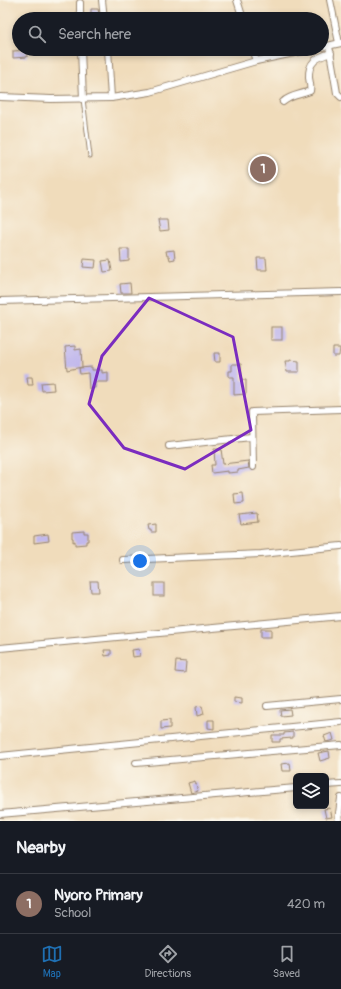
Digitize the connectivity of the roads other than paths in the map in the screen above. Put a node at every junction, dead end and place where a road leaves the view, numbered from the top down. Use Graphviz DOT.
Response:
graph roads {
  1 [pos="102,0"];
  2 [pos="237,0"];
  3 [pos="330,0"];
  4 [pos="80,3"];
  5 [pos="80,12"];
  6 [pos="103,12"];
  7 [pos="241,12"];
  8 [pos="340,43"];
  9 [pos="329,46"];
  10 [pos="331,53"];
  11 [pos="81,56"];
  12 [pos="108,56"];
  13 [pos="254,56"];
  14 [pos="280,56"];
  15 [pos="320,56"];
  16 [pos="256,61"];
  17 [pos="0,97"];
  18 [pos="341,97"];
  19 [pos="111,98"];
  20 [pos="83,99"];
  21 [pos="284,102"];
  22 [pos="90,156"];
  23 [pos="341,292"];
  24 [pos="0,301"];
  25 [pos="341,409"];
  26 [pos="251,437"];
  27 [pos="170,446"];
  28 [pos="253,467"];
  29 [pos="341,546"];
  30 [pos="123,560"];
  31 [pos="341,616"];
  32 [pos="0,648"];
  33 [pos="341,700"];
  34 [pos="267,706"];
  35 [pos="341,722"];
  36 [pos="341,745"];
  37 [pos="0,756"];
  38 [pos="136,763"];
  39 [pos="341,784"];
  40 [pos="329,785"];
  41 [pos="293,788"];
  42 [pos="341,798"];
  43 [pos="0,814"];
  44 [pos="338,821"];
  1 -- 6 [label="street"];
  2 -- 7 [label="street"];
  3 -- 8 [label="street"];
  4 -- 5 [label="street"];
  8 -- 9 [label="street"];
  9 -- 10 [label="street"];
  10 -- 18 [label="street"];
  11 -- 20 [label="street"];
  12 -- 19 [label="street"];
  13 -- 16 [label="street"];
  14 -- 16 [label="street"];
  15 -- 21 [label="street"];
  16 -- 19 [label="street"];
  17 -- 20 [label="street"];
  19 -- 20 [label="street"];
  20 -- 22 [label="lane"];
  23 -- 24 [label="street"];
  25 -- 26 [label="street"];
  26 -- 27 [label="street"];
  26 -- 28 [label="street"];
  29 -- 30 [label="street"];
  31 -- 32 [label="street"];
  33 -- 34 [label="street"];
  35 -- 37 [label="street"];
  36 -- 38 [label="street"];
  39 -- 40 [label="street"];
  41 -- 43 [label="street"];
  42 -- 44 [label="street"];
}
